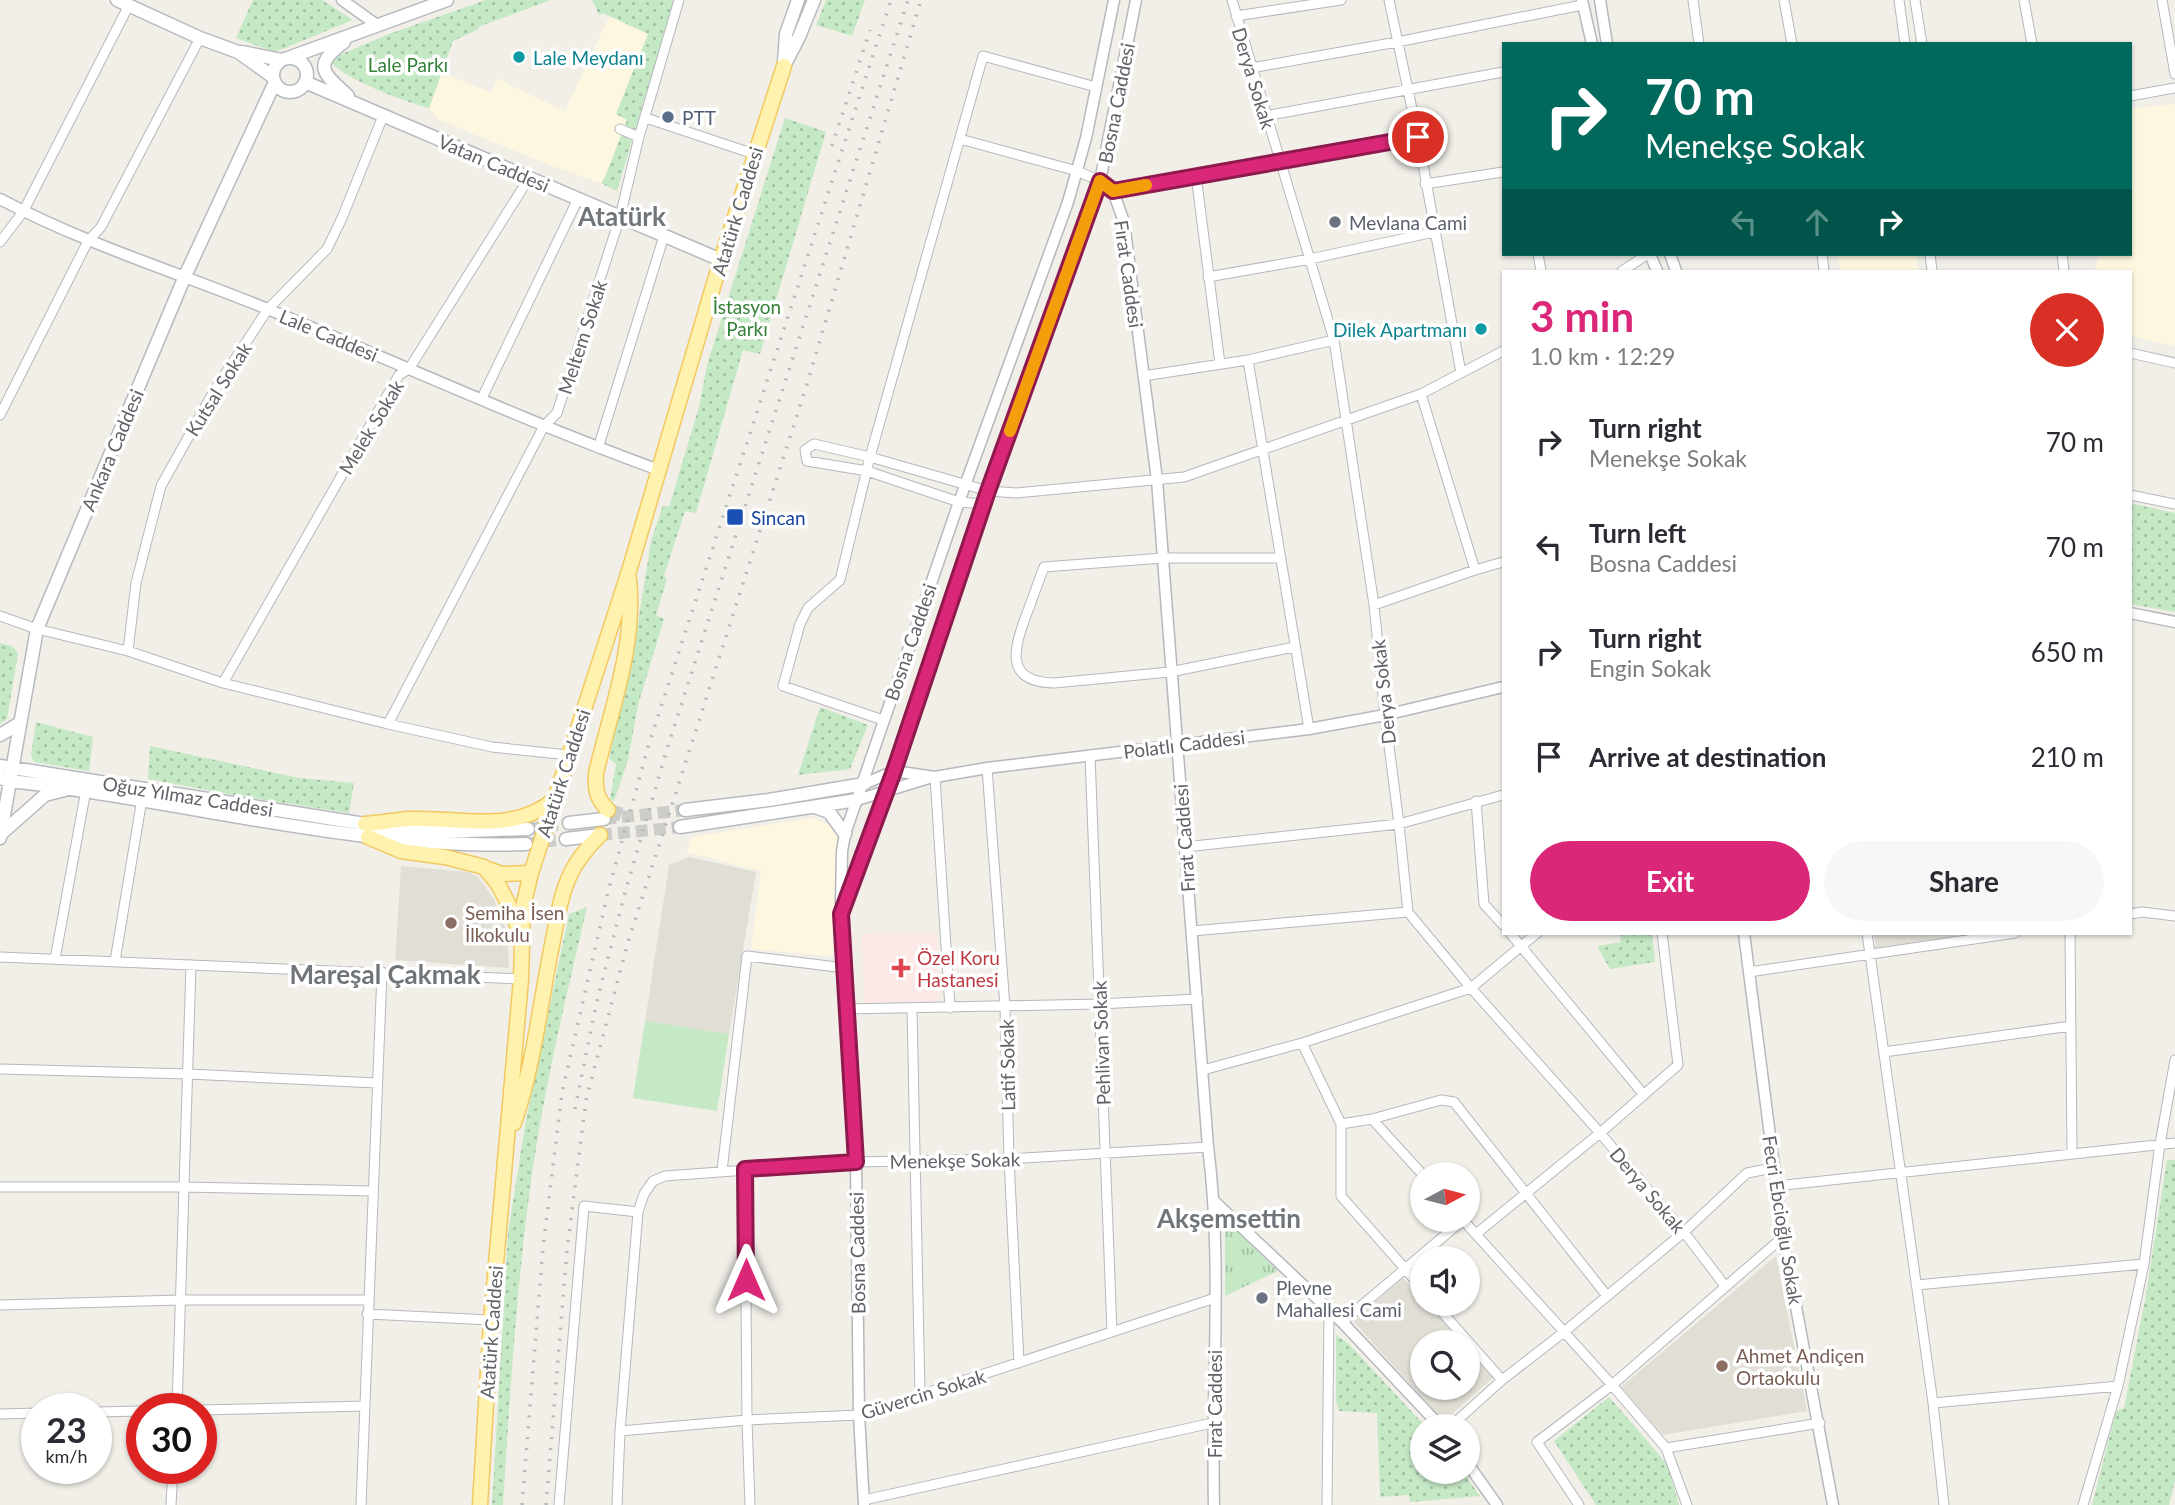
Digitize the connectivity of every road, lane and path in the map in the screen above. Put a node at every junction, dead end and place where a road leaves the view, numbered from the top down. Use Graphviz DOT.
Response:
graph roads {
  1 [pos="342,0"];
  2 [pos="447,0"];
  3 [pos="679,0"];
  4 [pos="798,0"];
  5 [pos="814,0"];
  6 [pos="1114,0"];
  7 [pos="1136,0"];
  8 [pos="1232,0"];
  9 [pos="1341,0"];
  10 [pos="1389,0"];
  11 [pos="1600,0"];
  12 [pos="1693,0"];
  13 [pos="1784,0"];
  14 [pos="1899,0"];
  15 [pos="1915,0"];
  16 [pos="2025,0"];
  17 [pos="2162,0"];
  18 [pos="123,3"];
  19 [pos="1582,3"];
  20 [pos="1236,16"];
  21 [pos="377,25"];
  22 [pos="355,33"];
  23 [pos="200,38"];
  24 [pos="1397,42"];
  25 [pos="1592,42"];
  26 [pos="1607,42"];
  27 [pos="1699,42"];
  28 [pos="1792,42"];
  29 [pos="1905,42"];
  30 [pos="1922,42"];
  31 [pos="2032,42"];
  32 [pos="238,52"];
  33 [pos="285,59"];
  34 [pos="784,66"];
  35 [pos="1251,68"];
  36 [pos="1502,72"];
  37 [pos="2175,74"];
  38 [pos="274,80"];
  39 [pos="305,82"];
  40 [pos="1096,87"];
  41 [pos="2175,88"];
  42 [pos="1409,90"];
  43 [pos="2132,96"];
  44 [pos="355,102"];
  45 [pos="383,116"];
  46 [pos="1265,116"];
  47 [pos="646,118"];
  48 [pos="620,129"];
  49 [pos="639,137"];
  50 [pos="1418,137"];
  51 [pos="960,139"];
  52 [pos="754,154"];
  53 [pos="1280,160"];
  54 [pos="1077,171"];
  55 [pos="1502,172"];
  56 [pos="1196,176"];
  57 [pos="529,178"];
  58 [pos="1100,181"];
  59 [pos="1425,184"];
  60 [pos="1113,191"];
  61 [pos="0,199"];
  62 [pos="578,199"];
  63 [pos="23,212"];
  64 [pos="620,217"];
  65 [pos="1434,232"];
  66 [pos="664,236"];
  67 [pos="88,240"];
  68 [pos="0,242"];
  69 [pos="1646,256"];
  70 [pos="1310,259"];
  71 [pos="721,260"];
  72 [pos="1624,270"];
  73 [pos="185,276"];
  74 [pos="1208,277"];
  75 [pos="268,309"];
  76 [pos="1334,340"];
  77 [pos="1502,352"];
  78 [pos="2132,353"];
  79 [pos="1248,360"];
  80 [pos="2175,363"];
  81 [pos="1220,364"];
  82 [pos="409,369"];
  83 [pos="1461,373"];
  84 [pos="1143,376"];
  85 [pos="1421,394"];
  86 [pos="482,398"];
  87 [pos="0,415"];
  88 [pos="1347,419"];
  89 [pos="544,426"];
  90 [pos="598,448"];
  91 [pos="1262,449"];
  92 [pos="870,457"];
  93 [pos="659,470"];
  94 [pos="867,471"];
  95 [pos="1157,480"];
  96 [pos="967,483"];
  97 [pos="988,491"];
  98 [pos="2132,495"];
  99 [pos="959,502"];
  100 [pos="984,504"];
  101 [pos="2175,504"];
  102 [pos="1163,558"];
  103 [pos="1281,558"];
  104 [pos="1502,562"];
  105 [pos="629,570"];
  106 [pos="1475,570"];
  107 [pos="1374,605"];
  108 [pos="2132,613"];
  109 [pos="0,616"];
  110 [pos="2175,622"];
  111 [pos="37,629"];
  112 [pos="1294,648"];
  113 [pos="128,651"];
  114 [pos="1170,671"];
  115 [pos="223,682"];
  116 [pos="1502,687"];
  117 [pos="1385,715"];
  118 [pos="883,720"];
  119 [pos="20,723"];
  120 [pos="388,724"];
  121 [pos="1308,729"];
  122 [pos="0,734"];
  123 [pos="1177,745"];
  124 [pos="569,755"];
  125 [pos="1090,755"];
  126 [pos="987,768"];
  127 [pos="894,771"];
  128 [pos="11,774"];
  129 [pos="935,777"];
  130 [pos="864,784"];
  131 [pos="81,789"];
  132 [pos="885,790"];
  133 [pos="1502,794"];
  134 [pos="556,798"];
  135 [pos="142,799"];
  136 [pos="856,800"];
  137 [pos="1476,801"];
  138 [pos="815,807"];
  139 [pos="685,810"];
  140 [pos="606,814"];
  141 [pos="569,823"];
  142 [pos="1399,824"];
  143 [pos="680,827"];
  144 [pos="528,828"];
  145 [pos="367,830"];
  146 [pos="845,834"];
  147 [pos="0,835"];
  148 [pos="600,835"];
  149 [pos="566,839"];
  150 [pos="526,844"];
  151 [pos="1185,847"];
  152 [pos="484,867"];
  153 [pos="531,873"];
  154 [pos="2132,909"];
  155 [pos="1408,912"];
  156 [pos="2142,912"];
  157 [pos="841,914"];
  158 [pos="2132,914"];
  159 [pos="2175,916"];
  160 [pos="1502,924"];
  161 [pos="1192,931"];
  162 [pos="1512,935"];
  163 [pos="1534,935"];
  164 [pos="1662,935"];
  165 [pos="1744,935"];
  166 [pos="1867,935"];
  167 [pos="2001,935"];
  168 [pos="2070,935"];
  169 [pos="522,943"];
  170 [pos="1522,945"];
  171 [pos="1870,954"];
  172 [pos="0,957"];
  173 [pos="55,959"];
  174 [pos="115,961"];
  175 [pos="191,964"];
  176 [pos="845,968"];
  177 [pos="382,972"];
  178 [pos="1749,972"];
  179 [pos="521,979"];
  180 [pos="1471,988"];
  181 [pos="1198,999"];
  182 [pos="1099,1004"];
  183 [pos="1006,1007"];
  184 [pos="912,1008"];
  185 [pos="950,1008"];
  186 [pos="847,1009"];
  187 [pos="2071,1026"];
  188 [pos="1302,1043"];
  189 [pos="1884,1052"];
  190 [pos="2175,1060"];
  191 [pos="0,1069"];
  192 [pos="1203,1070"];
  193 [pos="188,1074"];
  194 [pos="377,1083"];
  195 [pos="1644,1095"];
  196 [pos="1372,1119"];
  197 [pos="1340,1124"];
  198 [pos="1600,1133"];
  199 [pos="2175,1143"];
  200 [pos="506,1144"];
  201 [pos="2160,1144"];
  202 [pos="1208,1147"];
  203 [pos="2072,1153"];
  204 [pos="1105,1154"];
  205 [pos="1009,1159"];
  206 [pos="916,1161"];
  207 [pos="856,1162"];
  208 [pos="1411,1162"];
  209 [pos="1773,1168"];
  210 [pos="745,1169"];
  211 [pos="722,1171"];
  212 [pos="1900,1172"];
  213 [pos="1775,1186"];
  214 [pos="0,1187"];
  215 [pos="184,1187"];
  216 [pos="373,1191"];
  217 [pos="1525,1194"];
  218 [pos="1215,1202"];
  219 [pos="638,1212"];
  220 [pos="1448,1232"];
  221 [pos="1684,1232"];
  222 [pos="1476,1234"];
  223 [pos="1783,1237"];
  224 [pos="2144,1264"];
  225 [pos="1404,1268"];
  226 [pos="1410,1275"];
  227 [pos="1916,1285"];
  228 [pos="1725,1286"];
  229 [pos="1607,1296"];
  230 [pos="1215,1298"];
  231 [pos="181,1300"];
  232 [pos="368,1300"];
  233 [pos="0,1305"];
  234 [pos="1329,1310"];
  235 [pos="367,1314"];
  236 [pos="1446,1316"];
  237 [pos="491,1320"];
  238 [pos="1342,1322"];
  239 [pos="1112,1332"];
  240 [pos="1564,1332"];
  241 [pos="1019,1363"];
  242 [pos="1502,1380"];
  243 [pos="1612,1385"];
  244 [pos="2119,1386"];
  245 [pos="178,1393"];
  246 [pos="920,1394"];
  247 [pos="1933,1403"];
  248 [pos="364,1406"];
  249 [pos="217,1410"];
  250 [pos="21,1413"];
  251 [pos="0,1414"];
  252 [pos="1429,1414"];
  253 [pos="1464,1414"];
  254 [pos="859,1415"];
  255 [pos="747,1420"];
  256 [pos="1212,1423"];
  257 [pos="1820,1423"];
  258 [pos="620,1431"];
  259 [pos="1665,1448"];
  260 [pos="1480,1481"];
  261 [pos="172,1484"];
  262 [pos="864,1502"];
  263 [pos="171,1505"];
  264 [pos="361,1505"];
  265 [pos="480,1505"];
  266 [pos="559,1505"];
  267 [pos="617,1505"];
  268 [pos="750,1505"];
  269 [pos="1214,1505"];
  270 [pos="1327,1505"];
  271 [pos="1497,1505"];
  272 [pos="1579,1505"];
  273 [pos="1687,1505"];
  274 [pos="1833,1505"];
  275 [pos="1944,1505"];
  276 [pos="2083,1505"];
  1 -- 21 [label="street"];
  2 -- 21 [label="main road"];
  3 -- 47 [label="street, Meltem Sokak"];
  4 -- 34 [label="main road"];
  5 -- 34 [label="main road"];
  6 -- 40 [label="street, Bosna Caddesi"];
  7 -- 58 [label="street, Bosna Caddesi"];
  8 -- 20 [label="street, Derya Sokak"];
  9 -- 20 [label="street"];
  10 -- 24 [label="street"];
  11 -- 26 [label="street"];
  12 -- 27 [label="street"];
  13 -- 28 [label="street"];
  14 -- 29 [label="street"];
  15 -- 30 [label="street"];
  16 -- 31 [label="street"];
  17 -- 37 [label="street"];
  18 -- 23 [label="main road"];
  18 -- 63 [label="street"];
  19 -- 24 [label="street"];
  19 -- 25 [label="street"];
  20 -- 35 [label="street, Derya Sokak"];
  21 -- 22 [label="main road"];
  22 -- 33 [label="main road"];
  22 -- 44 [label="main road"];
  23 -- 32 [label="main road"];
  23 -- 67 [label="street"];
  24 -- 35 [label="street"];
  24 -- 42 [label="street"];
  32 -- 33 [label="main road"];
  32 -- 38 [label="main road"];
  33 -- 38 [label="main road"];
  33 -- 39 [label="main road"];
  34 -- 52 [label="main road, Atatürk Caddesi"];
  35 -- 46 [label="street, Derya Sokak"];
  36 -- 42 [label="street"];
  38 -- 39 [label="main road"];
  38 -- 73 [label="main road, Ankara Caddesi"];
  39 -- 44 [label="main road, Vatan Caddesi"];
  40 -- 51 [label="street"];
  40 -- 54 [label="street, Bosna Caddesi"];
  41 -- 43 [label="street"];
  42 -- 46 [label="street"];
  42 -- 50 [label="street"];
  44 -- 45 [label="main road, Vatan Caddesi"];
  45 -- 57 [label="main road, Vatan Caddesi"];
  45 -- 75 [label="street, Kutsal Sokak"];
  46 -- 53 [label="street, Derya Sokak"];
  47 -- 49 [label="street, Meltem Sokak"];
  47 -- 52 [label="street"];
  48 -- 49 [label="street"];
  49 -- 64 [label="street, Meltem Sokak"];
  50 -- 53 [label="street"];
  50 -- 59 [label="street"];
  51 -- 54 [label="street"];
  51 -- 92 [label="street"];
  52 -- 71 [label="main road, Atatürk Caddesi"];
  53 -- 56 [label="street"];
  53 -- 70 [label="street, Derya Sokak"];
  54 -- 58 [label="street"];
  54 -- 96 [label="street, Bosna Caddesi"];
  55 -- 59 [label="street"];
  56 -- 60 [label="street"];
  56 -- 74 [label="street"];
  57 -- 62 [label="main road, Vatan Caddesi"];
  57 -- 82 [label="street, Melek Sokak"];
  58 -- 60 [label="street"];
  58 -- 97 [label="street, Bosna Caddesi"];
  59 -- 65 [label="street"];
  60 -- 84 [label="street, Fırat Caddesi"];
  61 -- 63 [label="street, Lale Caddesi"];
  62 -- 64 [label="main road, Vatan Caddesi"];
  62 -- 86 [label="street"];
  63 -- 67 [label="street, Lale Caddesi"];
  63 -- 68 [label="street"];
  64 -- 66 [label="main road, Vatan Caddesi"];
  64 -- 89 [label="street, Meltem Sokak"];
  65 -- 70 [label="street"];
  65 -- 83 [label="street"];
  66 -- 71 [label="main road, Vatan Caddesi"];
  66 -- 90 [label="street"];
  67 -- 73 [label="street, Lale Caddesi"];
  67 -- 87 [label="street"];
  69 -- 72 [label="street"];
  70 -- 74 [label="street"];
  70 -- 76 [label="street, Derya Sokak"];
  71 -- 93 [label="main road, Atatürk Caddesi"];
  73 -- 75 [label="street, Lale Caddesi"];
  73 -- 111 [label="main road, Ankara Caddesi"];
  74 -- 81 [label="street"];
  75 -- 82 [label="street, Lale Caddesi"];
  75 -- 113 [label="street, Kutsal Sokak"];
  76 -- 79 [label="street"];
  76 -- 88 [label="street, Derya Sokak"];
  77 -- 83 [label="street"];
  78 -- 80 [label="street"];
  79 -- 81 [label="street"];
  79 -- 91 [label="street"];
  81 -- 84 [label="street"];
  82 -- 86 [label="street, Lale Caddesi"];
  82 -- 115 [label="street, Melek Sokak"];
  83 -- 85 [label="street"];
  84 -- 95 [label="street, Fırat Caddesi"];
  85 -- 88 [label="street"];
  85 -- 106 [label="street"];
  86 -- 89 [label="street, Lale Caddesi"];
  88 -- 91 [label="street"];
  88 -- 107 [label="street, Derya Sokak"];
  89 -- 90 [label="street, Lale Caddesi"];
  89 -- 120 [label="street, Meltem Sokak"];
  90 -- 93 [label="street, Lale Caddesi"];
  91 -- 95 [label="street"];
  91 -- 103 [label="street"];
  92 -- 94 [label="street"];
  92 -- 94 [label="street"];
  92 -- 96 [label="street"];
  93 -- 105 [label="main road, Atatürk Caddesi"];
  94 -- 99 [label="street"];
  94 -- 118 [label="street"];
  95 -- 97 [label="street"];
  95 -- 102 [label="street, Fırat Caddesi"];
  96 -- 97 [label="street"];
  96 -- 99 [label="street, Bosna Caddesi"];
  97 -- 100 [label="street, Bosna Caddesi"];
  98 -- 101 [label="street"];
  99 -- 100 [label="street"];
  99 -- 118 [label="street, Bosna Caddesi"];
  100 -- 127 [label="street, Bosna Caddesi"];
  102 -- 103 [label="street"];
  102 -- 114 [label="street, Fırat Caddesi"];
  102 -- 114 [label="street"];
  103 -- 112 [label="street"];
  104 -- 106 [label="street"];
  105 -- 124 [label="main road, Atatürk Caddesi"];
  105 -- 140 [label="main road"];
  106 -- 107 [label="street"];
  107 -- 117 [label="street, Derya Sokak"];
  108 -- 110 [label="street"];
  109 -- 111 [label="street"];
  111 -- 113 [label="street"];
  111 -- 119 [label="main road, Ankara Caddesi"];
  112 -- 114 [label="street"];
  112 -- 121 [label="street"];
  113 -- 115 [label="street"];
  114 -- 123 [label="street, Fırat Caddesi"];
  115 -- 120 [label="street"];
  116 -- 117 [label="street, Polatlı Caddesi"];
  117 -- 121 [label="street, Polatlı Caddesi"];
  117 -- 142 [label="street, Derya Sokak"];
  118 -- 130 [label="street, Bosna Caddesi"];
  119 -- 122 [label="main road"];
  119 -- 128 [label="main road, Ankara Caddesi"];
  120 -- 124 [label="street"];
  121 -- 123 [label="street, Polatlı Caddesi"];
  123 -- 125 [label="street, Polatlı Caddesi"];
  123 -- 151 [label="street, Fırat Caddesi"];
  124 -- 134 [label="main road, Atatürk Caddesi"];
  125 -- 126 [label="street, Polatlı Caddesi"];
  125 -- 182 [label="street, Pehlivan Sokak"];
  126 -- 129 [label="street, Polatlı Caddesi"];
  126 -- 183 [label="street, Latif Sokak"];
  127 -- 129 [label="street, Polatlı Caddesi"];
  127 -- 130 [label="street"];
  127 -- 132 [label="street, Bosna Caddesi"];
  128 -- 131 [label="main road, Oğuz Yılmaz Caddesi"];
  128 -- 145 [label="main road, Oğuz Yılmaz Caddesi"];
  128 -- 147 [label="main road, Ankara Caddesi"];
  129 -- 132 [label="street"];
  129 -- 185 [label="street"];
  130 -- 136 [label="street, Bosna Caddesi"];
  130 -- 139 [label="main road"];
  131 -- 135 [label="main road, Oğuz Yılmaz Caddesi"];
  131 -- 147 [label="main road"];
  131 -- 173 [label="street"];
  132 -- 136 [label="street"];
  132 -- 157 [label="street, Bosna Caddesi"];
  133 -- 137 [label="street"];
  134 -- 145 [label="main road"];
  134 -- 153 [label="main road, Atatürk Caddesi"];
  135 -- 145 [label="main road, Oğuz Yılmaz Caddesi"];
  135 -- 174 [label="street"];
  136 -- 138 [label="main road"];
  136 -- 146 [label="street, Bosna Caddesi"];
  137 -- 142 [label="street"];
  137 -- 160 [label="street"];
  138 -- 143 [label="main road"];
  138 -- 146 [label="main road"];
  140 -- 141 [label="main road"];
  142 -- 151 [label="street"];
  142 -- 155 [label="street, Derya Sokak"];
  144 -- 145 [label="main road"];
  145 -- 150 [label="main road"];
  145 -- 152 [label="main road"];
  146 -- 157 [label="street, Bosna Caddesi"];
  148 -- 149 [label="main road"];
  148 -- 200 [label="main road"];
  151 -- 161 [label="street, Fırat Caddesi"];
  152 -- 153 [label="main road"];
  152 -- 169 [label="main road"];
  153 -- 169 [label="main road, Atatürk Caddesi"];
  154 -- 156 [label="street"];
  155 -- 161 [label="street"];
  155 -- 180 [label="street, Derya Sokak"];
  156 -- 158 [label="street"];
  156 -- 159 [label="street"];
  157 -- 176 [label="street, Bosna Caddesi"];
  161 -- 181 [label="street, Fırat Caddesi"];
  162 -- 170 [label="street"];
  163 -- 170 [label="street"];
  164 -- 195 [label="street"];
  165 -- 178 [label="street, Fecri Ebcioğlu Sokak"];
  166 -- 171 [label="street"];
  167 -- 171 [label="street"];
  168 -- 187 [label="street"];
  169 -- 179 [label="main road, Atatürk Caddesi"];
  170 -- 180 [label="street"];
  170 -- 195 [label="street"];
  171 -- 178 [label="street"];
  171 -- 189 [label="street"];
  172 -- 173 [label="street"];
  173 -- 174 [label="street"];
  174 -- 175 [label="street"];
  175 -- 177 [label="street"];
  175 -- 193 [label="street"];
  176 -- 186 [label="street, Bosna Caddesi"];
  176 -- 211 [label="street"];
  177 -- 179 [label="street"];
  177 -- 194 [label="street"];
  178 -- 209 [label="street, Fecri Ebcioğlu Sokak"];
  179 -- 200 [label="main road, Atatürk Caddesi"];
  180 -- 188 [label="street"];
  180 -- 198 [label="street, Derya Sokak"];
  181 -- 182 [label="street"];
  181 -- 192 [label="street, Fırat Caddesi"];
  182 -- 183 [label="street"];
  182 -- 204 [label="street, Pehlivan Sokak"];
  183 -- 185 [label="street"];
  183 -- 205 [label="street, Latif Sokak"];
  184 -- 185 [label="street"];
  184 -- 186 [label="street"];
  184 -- 206 [label="street"];
  186 -- 207 [label="street, Bosna Caddesi"];
  187 -- 189 [label="street"];
  187 -- 203 [label="street"];
  188 -- 192 [label="street"];
  188 -- 197 [label="street"];
  189 -- 212 [label="street"];
  190 -- 201 [label="street"];
  191 -- 193 [label="street"];
  192 -- 202 [label="street, Fırat Caddesi"];
  193 -- 194 [label="street"];
  193 -- 215 [label="street"];
  194 -- 216 [label="street"];
  195 -- 198 [label="street"];
  196 -- 197 [label="street"];
  196 -- 208 [label="street"];
  196 -- 217 [label="street"];
  197 -- 225 [label="street"];
  198 -- 217 [label="street"];
  198 -- 221 [label="street, Derya Sokak"];
  199 -- 201 [label="street"];
  200 -- 237 [label="main road, Atatürk Caddesi"];
  201 -- 203 [label="street"];
  201 -- 224 [label="street"];
  202 -- 204 [label="street, Menekşe Sokak"];
  202 -- 218 [label="street, Fırat Caddesi"];
  203 -- 212 [label="street"];
  204 -- 205 [label="street, Menekşe Sokak"];
  204 -- 239 [label="street, Pehlivan Sokak"];
  205 -- 206 [label="street, Menekşe Sokak"];
  205 -- 241 [label="street, Latif Sokak"];
  206 -- 207 [label="street, Menekşe Sokak"];
  206 -- 246 [label="street"];
  207 -- 210 [label="street, Menekşe Sokak"];
  207 -- 254 [label="street, Bosna Caddesi"];
  209 -- 213 [label="street, Fecri Ebcioğlu Sokak"];
  209 -- 221 [label="street"];
  210 -- 211 [label="street, Menekşe Sokak"];
  210 -- 255 [label="street"];
  211 -- 219 [label="street, Menekşe Sokak"];
  212 -- 213 [label="street"];
  212 -- 227 [label="street"];
  213 -- 223 [label="street, Fecri Ebcioğlu Sokak"];
  214 -- 215 [label="street"];
  215 -- 216 [label="street"];
  215 -- 231 [label="street"];
  216 -- 232 [label="street"];
  217 -- 222 [label="street"];
  217 -- 229 [label="street"];
  218 -- 230 [label="street, Fırat Caddesi"];
  218 -- 234 [label="street"];
  219 -- 258 [label="street"];
  219 -- 266 [label="street"];
  220 -- 225 [label="street"];
  221 -- 228 [label="street, Derya Sokak"];
  221 -- 229 [label="street"];
  222 -- 240 [label="street"];
  223 -- 228 [label="street"];
  223 -- 257 [label="street, Fecri Ebcioğlu Sokak"];
  224 -- 227 [label="street"];
  224 -- 244 [label="street"];
  225 -- 226 [label="street"];
  225 -- 238 [label="street"];
  227 -- 247 [label="street"];
  228 -- 243 [label="street"];
  229 -- 240 [label="street"];
  230 -- 239 [label="street, Güvercin Sokak"];
  230 -- 256 [label="street, Fırat Caddesi"];
  231 -- 232 [label="street"];
  231 -- 233 [label="street"];
  231 -- 245 [label="street"];
  232 -- 235 [label="street"];
  234 -- 238 [label="street"];
  234 -- 270 [label="street"];
  235 -- 237 [label="street"];
  235 -- 248 [label="street"];
  236 -- 242 [label="street"];
  237 -- 265 [label="main road, Atatürk Caddesi"];
  238 -- 252 [label="street"];
  239 -- 241 [label="street, Güvercin Sokak"];
  240 -- 242 [label="street"];
  240 -- 243 [label="street"];
  241 -- 246 [label="street, Güvercin Sokak"];
  242 -- 253 [label="street"];
  243 -- 259 [label="street"];
  243 -- 272 [label="street"];
  244 -- 247 [label="street"];
  244 -- 276 [label="street"];
  246 -- 254 [label="street, Güvercin Sokak"];
  247 -- 275 [label="street"];
  248 -- 249 [label="street"];
  248 -- 264 [label="street"];
  250 -- 251 [label="street"];
  254 -- 255 [label="street, Güvercin Sokak"];
  254 -- 262 [label="street, Bosna Caddesi"];
  255 -- 258 [label="street, Güvercin Sokak"];
  255 -- 268 [label="street"];
  256 -- 262 [label="street"];
  256 -- 269 [label="street, Fırat Caddesi"];
  257 -- 259 [label="street"];
  257 -- 274 [label="street, Fecri Ebcioğlu Sokak"];
  258 -- 267 [label="street"];
  259 -- 273 [label="street"];
  260 -- 271 [label="street"];
  261 -- 263 [label="street"];
}
